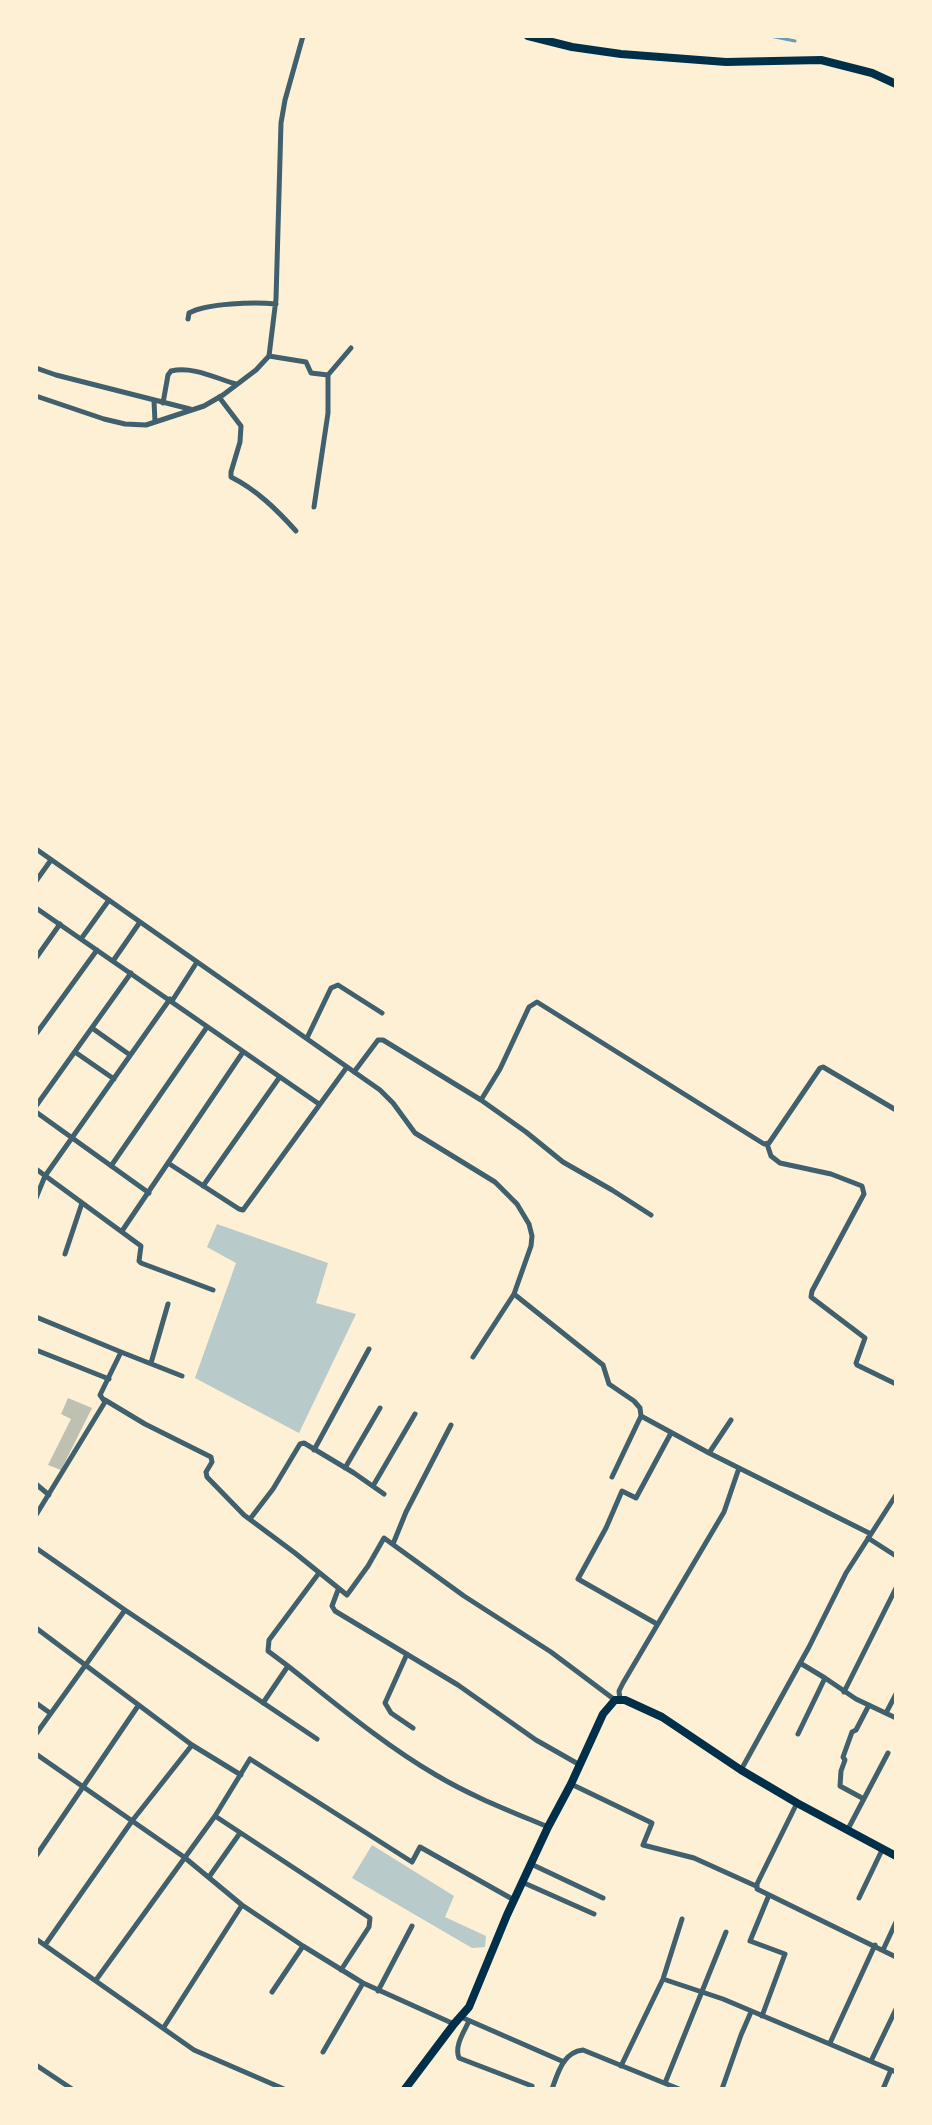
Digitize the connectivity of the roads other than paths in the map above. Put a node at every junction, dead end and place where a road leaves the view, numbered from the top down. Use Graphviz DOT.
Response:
graph roads {
  1 [pos="303,36"];
  2 [pos="528,36"];
  3 [pos="896,84"];
  4 [pos="276,304"];
  5 [pos="188,319"];
  6 [pos="351,348"];
  7 [pos="269,356"];
  8 [pos="36,368"];
  9 [pos="328,375"];
  10 [pos="236,384"];
  11 [pos="36,396"];
  12 [pos="219,397"];
  13 [pos="154,401"];
  14 [pos="163,403"];
  15 [pos="191,410"];
  16 [pos="155,422"];
  17 [pos="314,507"];
  18 [pos="296,531"];
  19 [pos="36,849"];
  20 [pos="51,860"];
  21 [pos="36,881"];
  22 [pos="109,900"];
  23 [pos="36,908"];
  24 [pos="140,922"];
  25 [pos="60,924"];
  26 [pos="81,939"];
  27 [pos="97,950"];
  28 [pos="36,958"];
  29 [pos="113,961"];
  30 [pos="197,962"];
  31 [pos="130,973"];
  32 [pos="171,1000"];
  33 [pos="382,1013"];
  34 [pos="92,1028"];
  35 [pos="207,1028"];
  36 [pos="36,1034"];
  37 [pos="307,1038"];
  38 [pos="75,1052"];
  39 [pos="243,1052"];
  40 [pos="130,1055"];
  41 [pos="347,1067"];
  42 [pos="354,1072"];
  43 [pos="279,1078"];
  44 [pos="114,1079"];
  45 [pos="481,1100"];
  46 [pos="319,1104"];
  47 [pos="36,1106"];
  48 [pos="896,1110"];
  49 [pos="36,1112"];
  50 [pos="73,1139"];
  51 [pos="767,1144"];
  52 [pos="168,1163"];
  53 [pos="111,1166"];
  54 [pos="36,1169"];
  55 [pos="45,1176"];
  56 [pos="202,1186"];
  57 [pos="148,1193"];
  58 [pos="36,1198"];
  59 [pos="82,1203"];
  60 [pos="651,1215"];
  61 [pos="122,1231"];
  62 [pos="65,1254"];
  63 [pos="213,1290"];
  64 [pos="514,1294"];
  65 [pos="168,1304"];
  66 [pos="36,1317"];
  67 [pos="369,1349"];
  68 [pos="36,1350"];
  69 [pos="121,1352"];
  70 [pos="473,1357"];
  71 [pos="151,1363"];
  72 [pos="182,1376"];
  73 [pos="109,1379"];
  74 [pos="896,1384"];
  75 [pos="105,1400"];
  76 [pos="380,1408"];
  77 [pos="415,1414"];
  78 [pos="641,1416"];
  79 [pos="731,1420"];
  80 [pos="451,1425"];
  81 [pos="671,1433"];
  82 [pos="314,1450"];
  83 [pos="709,1453"];
  84 [pos="345,1468"];
  85 [pos="739,1468"];
  86 [pos="612,1478"];
  87 [pos="36,1484"];
  88 [pos="374,1486"];
  89 [pos="384,1494"];
  90 [pos="49,1495"];
  91 [pos="896,1495"];
  92 [pos="36,1515"];
  93 [pos="250,1519"];
  94 [pos="869,1536"];
  95 [pos="393,1544"];
  96 [pos="36,1548"];
  97 [pos="896,1556"];
  98 [pos="320,1574"];
  99 [pos="896,1588"];
  100 [pos="338,1590"];
  101 [pos="125,1610"];
  102 [pos="657,1624"];
  103 [pos="36,1628"];
  104 [pos="407,1654"];
  105 [pos="800,1663"];
  106 [pos="288,1666"];
  107 [pos="86,1667"];
  108 [pos="825,1678"];
  109 [pos="844,1692"];
  110 [pos="896,1694"];
  111 [pos="618,1700"];
  112 [pos="263,1702"];
  113 [pos="36,1703"];
  114 [pos="869,1705"];
  115 [pos="138,1706"];
  116 [pos="50,1713"];
  117 [pos="886,1713"];
  118 [pos="896,1718"];
  119 [pos="413,1728"];
  120 [pos="36,1734"];
  121 [pos="798,1734"];
  122 [pos="317,1739"];
  123 [pos="192,1745"];
  124 [pos="888,1753"];
  125 [pos="36,1754"];
  126 [pos="580,1765"];
  127 [pos="741,1770"];
  128 [pos="241,1775"];
  129 [pos="571,1784"];
  130 [pos="83,1788"];
  131 [pos="864,1798"];
  132 [pos="797,1803"];
  133 [pos="214,1816"];
  134 [pos="132,1821"];
  135 [pos="548,1827"];
  136 [pos="848,1829"];
  137 [pos="240,1833"];
  138 [pos="883,1848"];
  139 [pos="896,1855"];
  140 [pos="36,1856"];
  141 [pos="184,1857"];
  142 [pos="531,1864"];
  143 [pos="209,1877"];
  144 [pos="522,1882"];
  145 [pos="756,1888"];
  146 [pos="769,1895"];
  147 [pos="603,1898"];
  148 [pos="859,1898"];
  149 [pos="514,1900"];
  150 [pos="242,1905"];
  151 [pos="594,1914"];
  152 [pos="682,1919"];
  153 [pos="896,1922"];
  154 [pos="412,1926"];
  155 [pos="726,1932"];
  156 [pos="36,1939"];
  157 [pos="45,1945"];
  158 [pos="875,1945"];
  159 [pos="303,1946"];
  160 [pos="883,1950"];
  161 [pos="896,1957"];
  162 [pos="341,1970"];
  163 [pos="663,1979"];
  164 [pos="96,1980"];
  165 [pos="363,1983"];
  166 [pos="378,1991"];
  167 [pos="702,1991"];
  168 [pos="272,1992"];
  169 [pos="896,2008"];
  170 [pos="751,2012"];
  171 [pos="762,2016"];
  172 [pos="460,2017"];
  173 [pos="470,2021"];
  174 [pos="454,2024"];
  175 [pos="164,2027"];
  176 [pos="830,2043"];
  177 [pos="323,2052"];
  178 [pos="871,2061"];
  179 [pos="564,2062"];
  180 [pos="36,2065"];
  181 [pos="621,2066"];
  182 [pos="894,2071"];
  183 [pos="665,2083"];
  184 [pos="64,2084"];
  185 [pos="532,2086"];
  186 [pos="59,2089"];
  187 [pos="72,2089"];
  188 [pos="284,2089"];
  189 [pos="405,2089"];
  190 [pos="552,2089"];
  191 [pos="679,2089"];
  192 [pos="722,2089"];
  193 [pos="883,2089"];
  1 -- 4 [label="street"];
  2 -- 3 [label="main road"];
  4 -- 5 [label="street"];
  4 -- 7 [label="street"];
  6 -- 9 [label="street"];
  7 -- 9 [label="street"];
  7 -- 10 [label="street"];
  8 -- 13 [label="street"];
  9 -- 17 [label="street"];
  10 -- 12 [label="street"];
  10 -- 14 [label="street"];
  11 -- 16 [label="street"];
  12 -- 15 [label="street"];
  12 -- 18 [label="street"];
  13 -- 14 [label="street"];
  13 -- 16 [label="street"];
  14 -- 15 [label="street"];
  15 -- 16 [label="street"];
  19 -- 20 [label="street"];
  20 -- 21 [label="street"];
  20 -- 22 [label="street"];
  22 -- 24 [label="street"];
  22 -- 26 [label="street"];
  23 -- 25 [label="street"];
  24 -- 29 [label="street"];
  24 -- 30 [label="street"];
  25 -- 26 [label="street"];
  25 -- 28 [label="street"];
  26 -- 27 [label="street"];
  27 -- 29 [label="street"];
  27 -- 36 [label="street"];
  29 -- 31 [label="street"];
  30 -- 32 [label="street"];
  30 -- 37 [label="street"];
  31 -- 32 [label="street"];
  31 -- 34 [label="street"];
  32 -- 35 [label="street"];
  32 -- 40 [label="street"];
  33 -- 37 [label="street"];
  34 -- 38 [label="street"];
  34 -- 40 [label="street"];
  35 -- 39 [label="street"];
  35 -- 53 [label="street"];
  37 -- 41 [label="street"];
  38 -- 44 [label="street"];
  38 -- 47 [label="street"];
  39 -- 43 [label="street"];
  39 -- 52 [label="street"];
  40 -- 44 [label="street"];
  41 -- 42 [label="street"];
  41 -- 46 [label="street"];
  42 -- 45 [label="street"];
  42 -- 64 [label="street"];
  43 -- 46 [label="street"];
  43 -- 56 [label="street"];
  44 -- 50 [label="street"];
  45 -- 51 [label="street"];
  45 -- 60 [label="street"];
  46 -- 56 [label="street"];
  48 -- 51 [label="street"];
  49 -- 50 [label="street"];
  50 -- 53 [label="street"];
  50 -- 55 [label="street"];
  51 -- 74 [label="street"];
  52 -- 56 [label="street"];
  52 -- 57 [label="street"];
  53 -- 57 [label="street"];
  54 -- 55 [label="street"];
  55 -- 58 [label="street"];
  55 -- 59 [label="street"];
  57 -- 61 [label="street"];
  59 -- 61 [label="street"];
  59 -- 62 [label="street"];
  61 -- 63 [label="street"];
  64 -- 70 [label="street"];
  64 -- 78 [label="street"];
  65 -- 71 [label="street"];
  66 -- 69 [label="street"];
  67 -- 82 [label="street"];
  68 -- 73 [label="street"];
  69 -- 71 [label="street"];
  69 -- 73 [label="street"];
  71 -- 72 [label="street"];
  73 -- 75 [label="street"];
  75 -- 90 [label="street"];
  75 -- 93 [label="street"];
  76 -- 84 [label="street"];
  77 -- 88 [label="street"];
  78 -- 81 [label="street"];
  78 -- 86 [label="street"];
  79 -- 83 [label="street"];
  80 -- 95 [label="street"];
  81 -- 83 [label="street"];
  81 -- 102 [label="street"];
  82 -- 84 [label="street"];
  82 -- 93 [label="street"];
  83 -- 85 [label="street"];
  84 -- 88 [label="street"];
  85 -- 94 [label="street"];
  85 -- 102 [label="street"];
  87 -- 90 [label="street"];
  88 -- 89 [label="street"];
  90 -- 92 [label="street"];
  91 -- 94 [label="street"];
  93 -- 98 [label="street"];
  94 -- 97 [label="street"];
  94 -- 105 [label="street"];
  95 -- 100 [label="street"];
  95 -- 111 [label="street"];
  96 -- 101 [label="street"];
  98 -- 100 [label="street"];
  98 -- 106 [label="street"];
  99 -- 109 [label="street"];
  100 -- 104 [label="street"];
  101 -- 107 [label="street"];
  101 -- 112 [label="street"];
  102 -- 111 [label="street"];
  103 -- 107 [label="street"];
  104 -- 119 [label="street"];
  104 -- 126 [label="street"];
  105 -- 108 [label="street"];
  105 -- 127 [label="street"];
  106 -- 112 [label="street"];
  106 -- 135 [label="street"];
  107 -- 115 [label="street"];
  107 -- 116 [label="street"];
  108 -- 109 [label="street"];
  108 -- 121 [label="street"];
  109 -- 114 [label="street"];
  110 -- 117 [label="street"];
  111 -- 126 [label="main road"];
  111 -- 127 [label="main road"];
  112 -- 122 [label="street"];
  113 -- 116 [label="street"];
  114 -- 117 [label="street"];
  114 -- 131 [label="street"];
  115 -- 123 [label="street"];
  115 -- 130 [label="street"];
  116 -- 120 [label="street"];
  117 -- 118 [label="street"];
  123 -- 128 [label="street"];
  123 -- 134 [label="street"];
  124 -- 131 [label="street"];
  125 -- 130 [label="street"];
  126 -- 129 [label="main road"];
  127 -- 132 [label="main road"];
  128 -- 133 [label="street"];
  128 -- 149 [label="street"];
  129 -- 135 [label="main road"];
  129 -- 145 [label="street"];
  130 -- 134 [label="street"];
  130 -- 140 [label="street"];
  131 -- 136 [label="street"];
  132 -- 136 [label="main road"];
  132 -- 145 [label="street"];
  133 -- 137 [label="street"];
  133 -- 141 [label="street"];
  134 -- 141 [label="street"];
  134 -- 157 [label="street"];
  135 -- 142 [label="main road"];
  136 -- 138 [label="main road"];
  137 -- 143 [label="street"];
  137 -- 162 [label="street"];
  138 -- 139 [label="main road"];
  138 -- 148 [label="street"];
  141 -- 143 [label="street"];
  141 -- 164 [label="street"];
  142 -- 144 [label="main road"];
  142 -- 147 [label="street"];
  143 -- 150 [label="street"];
  144 -- 149 [label="main road"];
  144 -- 151 [label="street"];
  145 -- 146 [label="street"];
  146 -- 158 [label="street"];
  146 -- 171 [label="street"];
  149 -- 172 [label="main road"];
  150 -- 159 [label="street"];
  150 -- 175 [label="street"];
  152 -- 163 [label="street"];
  153 -- 160 [label="street"];
  154 -- 166 [label="street"];
  155 -- 167 [label="street"];
  156 -- 157 [label="street"];
  157 -- 164 [label="street"];
  158 -- 160 [label="street"];
  158 -- 176 [label="street"];
  159 -- 162 [label="street"];
  159 -- 168 [label="street"];
  160 -- 161 [label="street"];
  162 -- 165 [label="street"];
  163 -- 167 [label="street"];
  163 -- 181 [label="street"];
  164 -- 175 [label="street"];
  165 -- 166 [label="street"];
  165 -- 177 [label="street"];
  166 -- 174 [label="street"];
  167 -- 170 [label="street"];
  167 -- 183 [label="street"];
  169 -- 178 [label="street"];
  170 -- 171 [label="street"];
  170 -- 192 [label="street"];
  171 -- 176 [label="street"];
  172 -- 173 [label="street"];
  172 -- 174 [label="main road"];
  173 -- 179 [label="street"];
  173 -- 185 [label="street"];
  174 -- 189 [label="main road"];
  175 -- 188 [label="street"];
  176 -- 178 [label="street"];
  178 -- 182 [label="street"];
  179 -- 181 [label="street"];
  179 -- 190 [label="street"];
  180 -- 184 [label="street"];
  181 -- 183 [label="street"];
  182 -- 193 [label="street"];
  183 -- 191 [label="street"];
  184 -- 186 [label="street"];
  184 -- 187 [label="street"];
}
